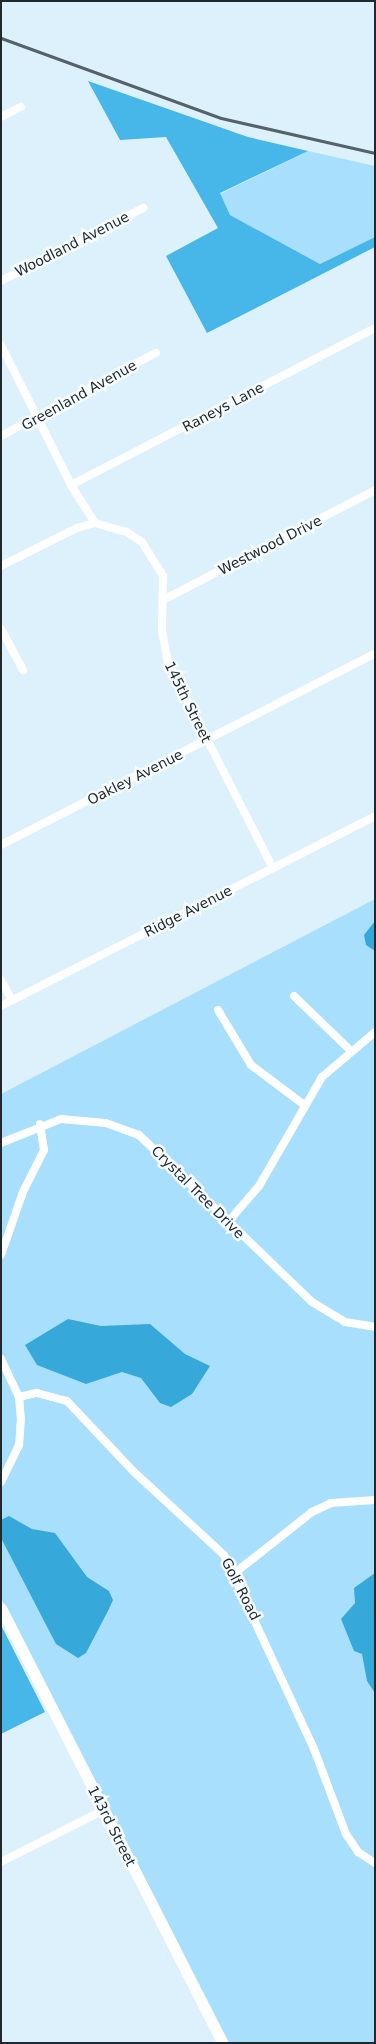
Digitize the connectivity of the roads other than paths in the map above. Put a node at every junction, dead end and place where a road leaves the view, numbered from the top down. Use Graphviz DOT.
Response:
graph roads {
  1 [pos="21,107"];
  2 [pos="1,117"];
  3 [pos="143,208"];
  4 [pos="1,281"];
  5 [pos="375,328"];
  6 [pos="1,345"];
  7 [pos="156,353"];
  8 [pos="37,416"];
  9 [pos="1,436"];
  10 [pos="71,485"];
  11 [pos="375,490"];
  12 [pos="95,523"];
  13 [pos="1,566"];
  14 [pos="165,599"];
  15 [pos="1,630"];
  16 [pos="375,654"];
  17 [pos="23,670"];
  18 [pos="206,741"];
  19 [pos="375,816"];
  20 [pos="1,845"];
  21 [pos="273,868"];
  22 [pos="1,980"];
  23 [pos="294,996"];
  24 [pos="12,1000"];
  25 [pos="1,1006"];
  26 [pos="218,1010"];
  27 [pos="375,1032"];
  28 [pos="350,1050"];
  29 [pos="303,1104"];
  30 [pos="40,1124"];
  31 [pos="1,1144"];
  32 [pos="228,1222"];
  33 [pos="1,1255"];
  34 [pos="375,1326"];
  35 [pos="1,1359"];
  36 [pos="19,1397"];
  37 [pos="1,1482"];
  38 [pos="375,1500"];
  39 [pos="236,1572"];
  40 [pos="1,1608"];
  41 [pos="104,1810"];
  42 [pos="1,1862"];
  43 [pos="375,1863"];
  44 [pos="223,2043"];
  1 -- 2 [label="street"];
  3 -- 4 [label="street, Woodland Avenue"];
  5 -- 10 [label="street, Raneys Lane"];
  6 -- 8 [label="street"];
  7 -- 8 [label="street, Greenland Avenue"];
  8 -- 9 [label="street, Greenland Avenue"];
  8 -- 10 [label="street"];
  10 -- 12 [label="street"];
  11 -- 14 [label="street, Westwood Drive"];
  12 -- 13 [label="street"];
  12 -- 14 [label="street, 145th Street"];
  14 -- 18 [label="street, 145th Street"];
  15 -- 17 [label="street"];
  16 -- 18 [label="street, Oakley Avenue"];
  18 -- 20 [label="street, Oakley Avenue"];
  18 -- 21 [label="street, 145th Street"];
  19 -- 21 [label="street, Ridge Avenue"];
  21 -- 24 [label="street, Ridge Avenue"];
  22 -- 24 [label="street"];
  23 -- 28 [label="street"];
  24 -- 25 [label="street, Ridge Avenue"];
  26 -- 29 [label="street"];
  27 -- 28 [label="street"];
  28 -- 29 [label="street"];
  29 -- 32 [label="street"];
  30 -- 31 [label="street, Crystal Tree Drive"];
  30 -- 32 [label="street, Crystal Tree Drive"];
  30 -- 33 [label="street"];
  32 -- 34 [label="street, Crystal Tree Drive"];
  35 -- 36 [label="street"];
  36 -- 37 [label="street"];
  36 -- 39 [label="street, Golf Road"];
  38 -- 39 [label="street"];
  39 -- 43 [label="street, Golf Road"];
  40 -- 41 [label="main road, 143rd Street"];
  41 -- 42 [label="street"];
  41 -- 44 [label="main road, 143rd Street"];
}
